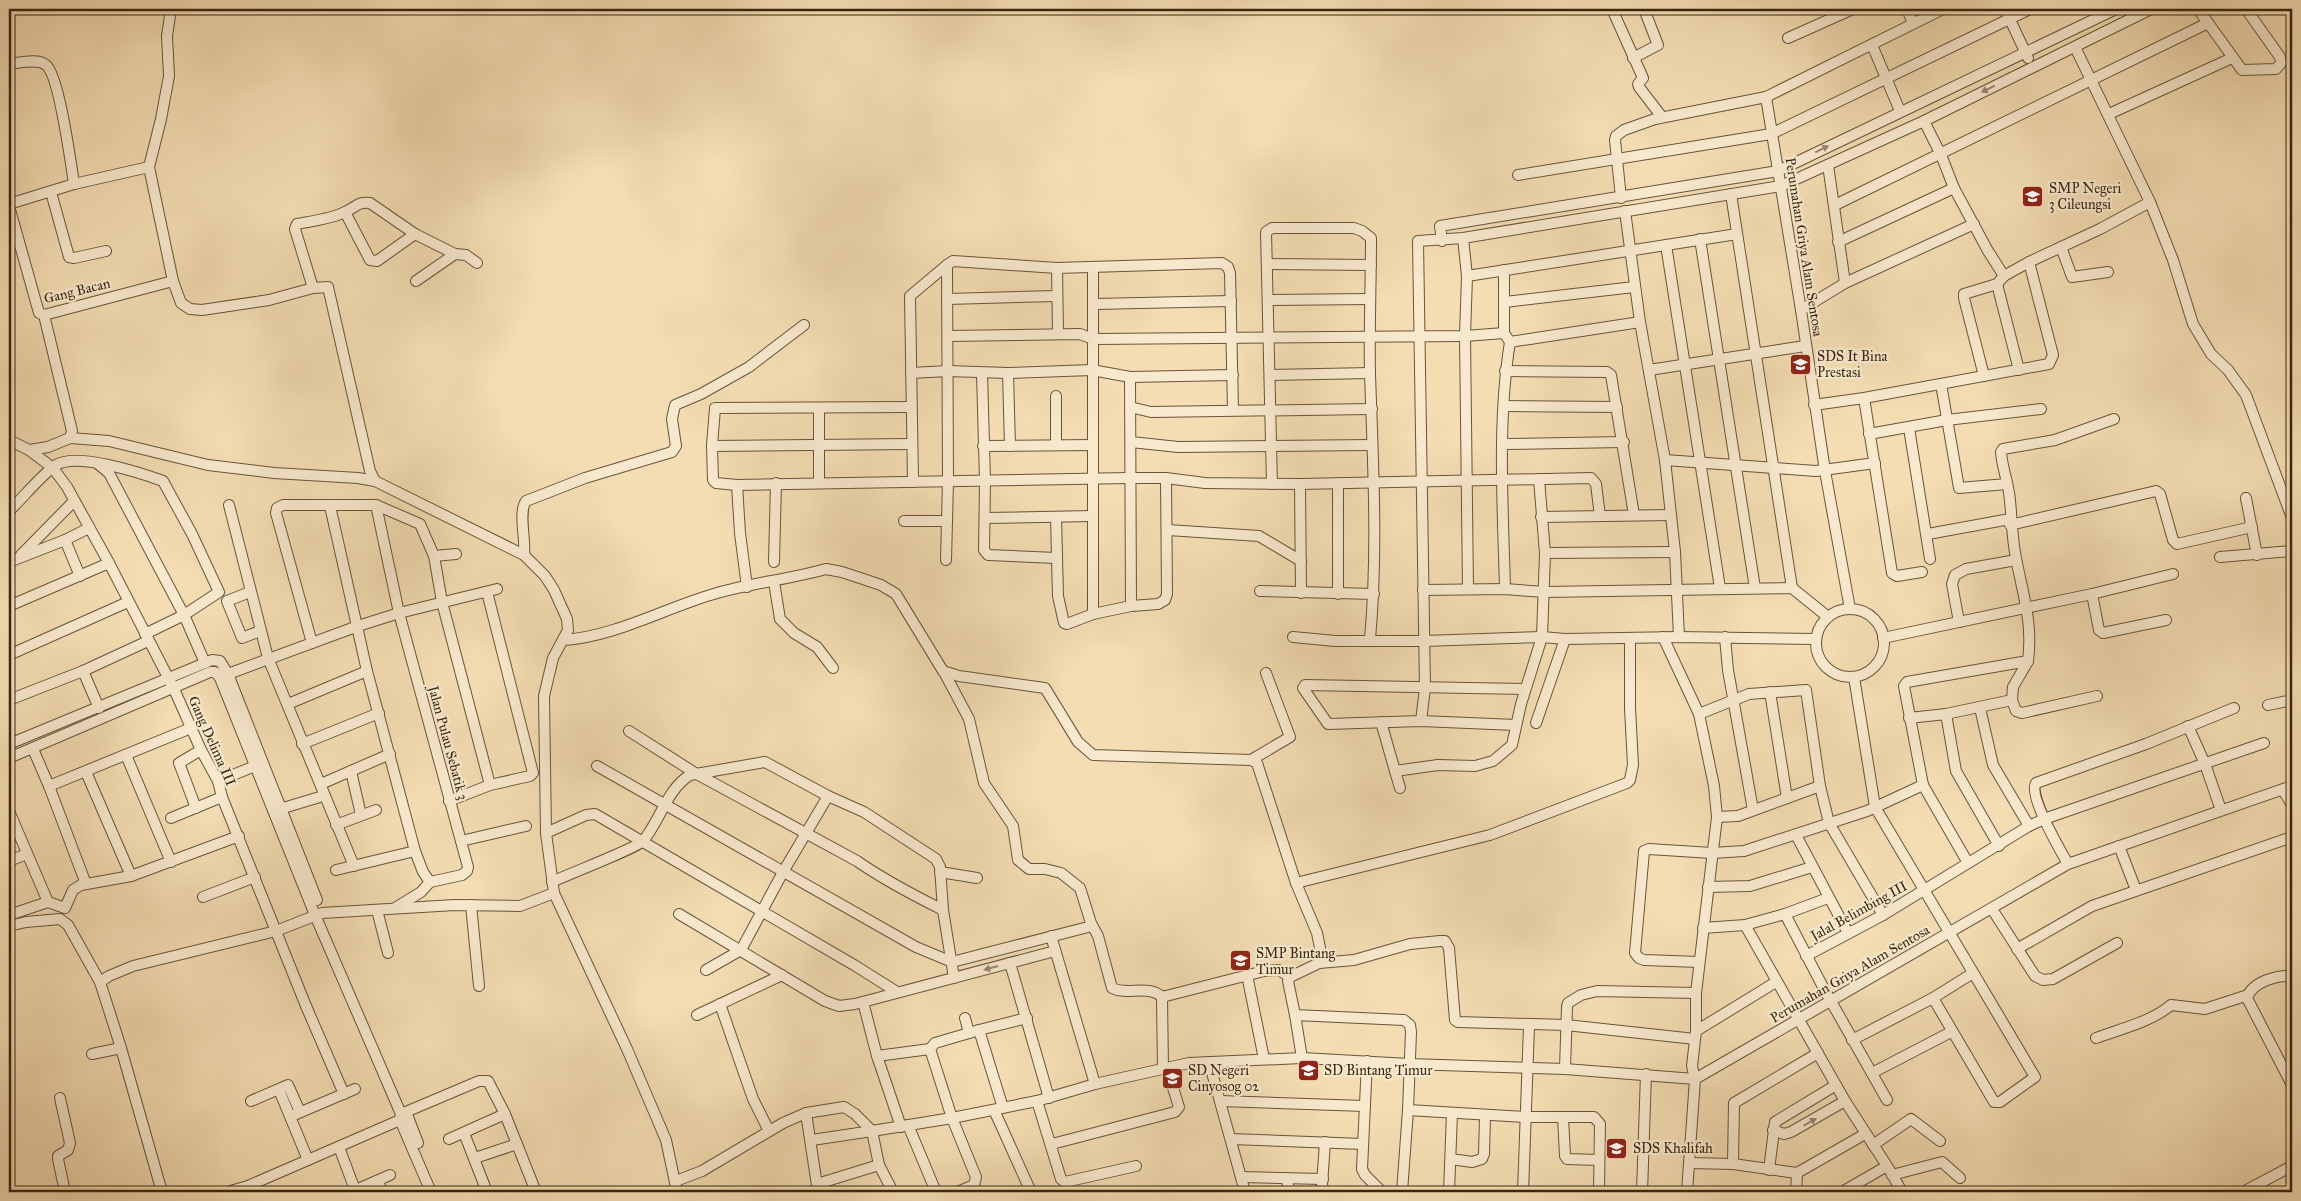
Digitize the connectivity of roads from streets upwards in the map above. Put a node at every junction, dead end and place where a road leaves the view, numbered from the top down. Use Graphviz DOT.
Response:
graph roads {
  1 [pos="171,9"];
  2 [pos="1612,9"];
  3 [pos="1644,9"];
  4 [pos="1853,9"];
  5 [pos="1907,9"];
  6 [pos="1943,9"];
  7 [pos="2030,9"];
  8 [pos="2115,9"];
  9 [pos="2151,9"];
  10 [pos="2198,9"];
  11 [pos="2246,9"];
  12 [pos="2008,14"];
  13 [pos="1913,23"];
  14 [pos="2208,24"];
  15 [pos="1788,38"];
  16 [pos="1872,45"];
  17 [pos="2075,47"];
  18 [pos="2026,54"];
  19 [pos="1633,58"];
  20 [pos="2232,58"];
  21 [pos="9,64"];
  22 [pos="2032,67"];
  23 [pos="1885,77"];
  24 [pos="2091,82"];
  25 [pos="1766,97"];
  26 [pos="1900,111"];
  27 [pos="2109,114"];
  28 [pos="1662,117"];
  29 [pos="1924,121"];
  30 [pos="1771,134"];
  31 [pos="1941,155"];
  32 [pos="1616,158"];
  33 [pos="1828,165"];
  34 [pos="149,167"];
  35 [pos="1778,171"];
  36 [pos="1518,175"];
  37 [pos="74,184"];
  38 [pos="1780,186"];
  39 [pos="1954,188"];
  40 [pos="51,192"];
  41 [pos="1731,194"];
  42 [pos="1621,198"];
  43 [pos="2150,202"];
  44 [pos="9,205"];
  45 [pos="1835,205"];
  46 [pos="1625,211"];
  47 [pos="345,212"];
  48 [pos="1974,224"];
  49 [pos="416,234"];
  50 [pos="1737,234"];
  51 [pos="1463,238"];
  52 [pos="1700,239"];
  53 [pos="1442,241"];
  54 [pos="1838,242"];
  55 [pos="1666,245"];
  56 [pos="2061,247"];
  57 [pos="1631,250"];
  58 [pos="106,251"];
  59 [pos="455,254"];
  60 [pos="2028,262"];
  61 [pos="477,263"];
  62 [pos="1267,264"];
  63 [pos="947,265"];
  64 [pos="1371,265"];
  65 [pos="1093,267"];
  66 [pos="1057,268"];
  67 [pos="1504,270"];
  68 [pos="2108,272"];
  69 [pos="1467,276"];
  70 [pos="2001,280"];
  71 [pos="173,281"];
  72 [pos="416,281"];
  73 [pos="1845,283"];
  74 [pos="1634,286"];
  75 [pos="313,288"];
  76 [pos="1057,296"];
  77 [pos="947,299"];
  78 [pos="1268,300"];
  79 [pos="1369,300"];
  80 [pos="1231,301"];
  81 [pos="1505,302"];
  82 [pos="1094,304"];
  83 [pos="1801,310"];
  84 [pos="44,315"];
  85 [pos="1640,322"];
  86 [pos="804,325"];
  87 [pos="1504,333"];
  88 [pos="1058,334"];
  89 [pos="948,336"];
  90 [pos="1370,336"];
  91 [pos="1421,336"];
  92 [pos="1465,336"];
  93 [pos="1269,338"];
  94 [pos="1093,339"];
  95 [pos="1231,339"];
  96 [pos="1510,342"];
  97 [pos="1805,346"];
  98 [pos="1754,354"];
  99 [pos="1719,359"];
  100 [pos="1685,365"];
  101 [pos="1092,370"];
  102 [pos="1649,370"];
  103 [pos="2019,370"];
  104 [pos="948,371"];
  105 [pos="1505,371"];
  106 [pos="911,373"];
  107 [pos="982,373"];
  108 [pos="1008,373"];
  109 [pos="1370,373"];
  110 [pos="1233,375"];
  111 [pos="1270,375"];
  112 [pos="1130,376"];
  113 [pos="1984,376"];
  114 [pos="1941,384"];
  115 [pos="1056,396"];
  116 [pos="1864,398"];
  117 [pos="1814,405"];
  118 [pos="1504,406"];
  119 [pos="911,407"];
  120 [pos="1130,407"];
  121 [pos="1617,407"];
  122 [pos="819,408"];
  123 [pos="1234,409"];
  124 [pos="1372,409"];
  125 [pos="2041,409"];
  126 [pos="1270,410"];
  127 [pos="2114,419"];
  128 [pos="1948,420"];
  129 [pos="1909,428"];
  130 [pos="1870,434"];
  131 [pos="70,438"];
  132 [pos="9,440"];
  133 [pos="1130,442"];
  134 [pos="1624,442"];
  135 [pos="911,444"];
  136 [pos="1504,444"];
  137 [pos="1056,445"];
  138 [pos="1093,445"];
  139 [pos="1372,445"];
  140 [pos="712,446"];
  141 [pos="820,446"];
  142 [pos="983,446"];
  143 [pos="1010,446"];
  144 [pos="1271,446"];
  145 [pos="29,450"];
  146 [pos="1665,460"];
  147 [pos="1701,462"];
  148 [pos="1875,463"];
  149 [pos="98,464"];
  150 [pos="1736,465"];
  151 [pos="1774,467"];
  152 [pos="53,468"];
  153 [pos="1825,471"];
  154 [pos="1130,478"];
  155 [pos="1166,478"];
  156 [pos="1502,479"];
  157 [pos="1539,479"];
  158 [pos="1093,480"];
  159 [pos="1466,480"];
  160 [pos="375,481"];
  161 [pos="948,481"];
  162 [pos="985,481"];
  163 [pos="912,482"];
  164 [pos="1422,482"];
  165 [pos="776,483"];
  166 [pos="819,483"];
  167 [pos="1338,483"];
  168 [pos="1272,484"];
  169 [pos="1300,484"];
  170 [pos="1374,484"];
  171 [pos="2007,484"];
  172 [pos="737,485"];
  173 [pos="2246,498"];
  174 [pos="74,501"];
  175 [pos="229,505"];
  176 [pos="376,505"];
  177 [pos="330,506"];
  178 [pos="9,512"];
  179 [pos="1634,515"];
  180 [pos="1671,515"];
  181 [pos="1092,516"];
  182 [pos="1600,516"];
  183 [pos="1056,517"];
  184 [pos="1541,517"];
  185 [pos="985,518"];
  186 [pos="2292,518"];
  187 [pos="947,520"];
  188 [pos="904,521"];
  189 [pos="2010,522"];
  190 [pos="2252,527"];
  191 [pos="89,528"];
  192 [pos="1168,530"];
  193 [pos="1928,534"];
  194 [pos="65,540"];
  195 [pos="2292,551"];
  196 [pos="1675,552"];
  197 [pos="1544,553"];
  198 [pos="456,554"];
  199 [pos="2257,554"];
  200 [pos="524,555"];
  201 [pos="434,556"];
  202 [pos="2220,557"];
  203 [pos="1056,558"];
  204 [pos="1930,559"];
  205 [pos="13,560"];
  206 [pos="946,560"];
  207 [pos="1301,560"];
  208 [pos="2016,560"];
  209 [pos="109,562"];
  210 [pos="774,562"];
  211 [pos="1922,572"];
  212 [pos="2173,574"];
  213 [pos="80,576"];
  214 [pos="774,582"];
  215 [pos="747,587"];
  216 [pos="1720,588"];
  217 [pos="1755,588"];
  218 [pos="1792,588"];
  219 [pos="497,589"];
  220 [pos="1468,589"];
  221 [pos="1505,589"];
  222 [pos="1423,590"];
  223 [pos="1677,590"];
  224 [pos="1260,591"];
  225 [pos="250,592"];
  226 [pos="486,592"];
  227 [pos="1544,592"];
  228 [pos="1301,593"];
  229 [pos="1338,594"];
  230 [pos="1374,594"];
  231 [pos="2092,594"];
  232 [pos="128,602"];
  233 [pos="442,602"];
  234 [pos="9,606"];
  235 [pos="1131,606"];
  236 [pos="2028,607"];
  237 [pos="1850,609"];
  238 [pos="399,613"];
  239 [pos="1093,614"];
  240 [pos="184,615"];
  241 [pos="1828,616"];
  242 [pos="2166,620"];
  243 [pos="1958,622"];
  244 [pos="358,626"];
  245 [pos="260,632"];
  246 [pos="1679,636"];
  247 [pos="1725,636"];
  248 [pos="1542,637"];
  249 [pos="1663,637"];
  250 [pos="146,638"];
  251 [pos="1293,638"];
  252 [pos="1883,638"];
  253 [pos="1370,639"];
  254 [pos="1565,639"];
  255 [pos="1630,639"];
  256 [pos="1816,639"];
  257 [pos="564,640"];
  258 [pos="1424,641"];
  259 [pos="312,643"];
  260 [pos="9,655"];
  261 [pos="268,658"];
  262 [pos="2028,661"];
  263 [pos="205,663"];
  264 [pos="833,668"];
  265 [pos="83,670"];
  266 [pos="367,671"];
  267 [pos="944,672"];
  268 [pos="1266,673"];
  269 [pos="228,674"];
  270 [pos="1854,677"];
  271 [pos="168,679"];
  272 [pos="1425,688"];
  273 [pos="174,689"];
  274 [pos="1525,689"];
  275 [pos="1770,692"];
  276 [pos="2097,696"];
  277 [pos="9,699"];
  278 [pos="1734,700"];
  279 [pos="2012,700"];
  280 [pos="2292,700"];
  281 [pos="288,704"];
  282 [pos="2268,705"];
  283 [pos="98,708"];
  284 [pos="1980,708"];
  285 [pos="2234,708"];
  286 [pos="379,713"];
  287 [pos="1699,714"];
  288 [pos="1946,714"];
  289 [pos="1909,718"];
  290 [pos="1380,722"];
  291 [pos="1421,722"];
  292 [pos="1536,723"];
  293 [pos="1516,725"];
  294 [pos="2188,726"];
  295 [pos="190,728"];
  296 [pos="629,731"];
  297 [pos="2264,743"];
  298 [pos="9,744"];
  299 [pos="302,744"];
  300 [pos="33,749"];
  301 [pos="201,750"];
  302 [pos="390,754"];
  303 [pos="126,755"];
  304 [pos="9,758"];
  305 [pos="1251,760"];
  306 [pos="2205,764"];
  307 [pos="255,766"];
  308 [pos="597,766"];
  309 [pos="351,771"];
  310 [pos="1395,771"];
  311 [pos="86,772"];
  312 [pos="695,773"];
  313 [pos="218,781"];
  314 [pos="320,784"];
  315 [pos="490,785"];
  316 [pos="1923,785"];
  317 [pos="49,786"];
  318 [pos="1820,786"];
  319 [pos="1400,788"];
  320 [pos="2288,788"];
  321 [pos="323,796"];
  322 [pos="828,796"];
  323 [pos="222,797"];
  324 [pos="1787,798"];
  325 [pos="449,801"];
  326 [pos="665,804"];
  327 [pos="2292,805"];
  328 [pos="1876,807"];
  329 [pos="196,808"];
  330 [pos="280,810"];
  331 [pos="376,810"];
  332 [pos="1753,810"];
  333 [pos="2220,810"];
  334 [pos="9,811"];
  335 [pos="361,815"];
  336 [pos="1717,817"];
  337 [pos="171,818"];
  338 [pos="2044,819"];
  339 [pos="1830,823"];
  340 [pos="336,825"];
  341 [pos="526,826"];
  342 [pos="2029,826"];
  343 [pos="546,833"];
  344 [pos="805,833"];
  345 [pos="1796,835"];
  346 [pos="239,836"];
  347 [pos="2292,837"];
  348 [pos="461,841"];
  349 [pos="642,842"];
  350 [pos="1999,846"];
  351 [pos="2119,846"];
  352 [pos="416,851"];
  353 [pos="27,854"];
  354 [pos="1712,854"];
  355 [pos="9,861"];
  356 [pos="171,862"];
  357 [pos="1968,864"];
  358 [pos="2068,864"];
  359 [pos="354,866"];
  360 [pos="1812,867"];
  361 [pos="336,870"];
  362 [pos="783,872"];
  363 [pos="940,872"];
  364 [pos="130,876"];
  365 [pos="255,877"];
  366 [pos="977,878"];
  367 [pos="430,882"];
  368 [pos="552,882"];
  369 [pos="1296,883"];
  370 [pos="86,884"];
  371 [pos="1708,887"];
  372 [pos="1925,890"];
  373 [pos="2136,890"];
  374 [pos="554,893"];
  375 [pos="202,897"];
  376 [pos="1828,898"];
  377 [pos="48,902"];
  378 [pos="471,905"];
  379 [pos="64,908"];
  380 [pos="394,909"];
  381 [pos="1992,909"];
  382 [pos="377,910"];
  383 [pos="943,910"];
  384 [pos="763,912"];
  385 [pos="318,914"];
  386 [pos="679,914"];
  387 [pos="1785,914"];
  388 [pos="9,915"];
  389 [pos="1883,915"];
  390 [pos="60,919"];
  391 [pos="1745,925"];
  392 [pos="9,926"];
  393 [pos="1092,926"];
  394 [pos="1703,928"];
  395 [pos="276,931"];
  396 [pos="1950,932"];
  397 [pos="1848,933"];
  398 [pos="1051,936"];
  399 [pos="2116,943"];
  400 [pos="2017,949"];
  401 [pos="741,950"];
  402 [pos="1055,952"];
  403 [pos="388,953"];
  404 [pos="1806,956"];
  405 [pos="952,962"];
  406 [pos="1698,962"];
  407 [pos="1010,963"];
  408 [pos="1319,963"];
  409 [pos="706,970"];
  410 [pos="1973,973"];
  411 [pos="782,975"];
  412 [pos="1247,975"];
  413 [pos="1290,976"];
  414 [pos="2292,976"];
  415 [pos="954,978"];
  416 [pos="100,982"];
  417 [pos="1776,982"];
  418 [pos="479,986"];
  419 [pos="896,992"];
  420 [pos="1696,993"];
  421 [pos="2248,995"];
  422 [pos="1162,997"];
  423 [pos="1933,998"];
  424 [pos="1831,1001"];
  425 [pos="863,1002"];
  426 [pos="720,1004"];
  427 [pos="697,1015"];
  428 [pos="1295,1015"];
  429 [pos="965,1018"];
  430 [pos="1027,1018"];
  431 [pos="1798,1019"];
  432 [pos="1566,1025"];
  433 [pos="1529,1026"];
  434 [pos="974,1032"];
  435 [pos="1951,1032"];
  436 [pos="1696,1035"];
  437 [pos="2096,1038"];
  438 [pos="1852,1040"];
  439 [pos="121,1048"];
  440 [pos="930,1049"];
  441 [pos="1818,1053"];
  442 [pos="92,1054"];
  443 [pos="878,1056"];
  444 [pos="1264,1058"];
  445 [pos="1302,1058"];
  446 [pos="1367,1061"];
  447 [pos="1209,1062"];
  448 [pos="1409,1064"];
  449 [pos="1165,1068"];
  450 [pos="1528,1068"];
  451 [pos="1565,1069"];
  452 [pos="1872,1073"];
  453 [pos="1646,1074"];
  454 [pos="1695,1079"];
  455 [pos="1095,1084"];
  456 [pos="1836,1085"];
  457 [pos="2292,1085"];
  458 [pos="355,1089"];
  459 [pos="344,1094"];
  460 [pos="60,1098"];
  461 [pos="1049,1098"];
  462 [pos="1887,1100"];
  463 [pos="251,1101"];
  464 [pos="1037,1101"];
  465 [pos="1220,1101"];
  466 [pos="1845,1101"];
  467 [pos="1365,1106"];
  468 [pos="998,1109"];
  469 [pos="1408,1110"];
  470 [pos="806,1113"];
  471 [pos="1452,1113"];
  472 [pos="296,1114"];
  473 [pos="505,1114"];
  474 [pos="402,1115"];
  475 [pos="1485,1116"];
  476 [pos="1525,1117"];
  477 [pos="1563,1117"];
  478 [pos="952,1118"];
  479 [pos="905,1126"];
  480 [pos="1773,1130"];
  481 [pos="769,1131"];
  482 [pos="872,1131"];
  483 [pos="464,1133"];
  484 [pos="1865,1134"];
  485 [pos="449,1139"];
  486 [pos="1231,1139"];
  487 [pos="812,1140"];
  488 [pos="1325,1142"];
  489 [pos="1940,1142"];
  490 [pos="517,1144"];
  491 [pos="1052,1144"];
  492 [pos="1363,1144"];
  493 [pos="1873,1145"];
  494 [pos="339,1148"];
  495 [pos="474,1158"];
  496 [pos="1451,1159"];
  497 [pos="308,1160"];
  498 [pos="1599,1160"];
  499 [pos="1690,1163"];
  500 [pos="1733,1164"];
  501 [pos="879,1165"];
  502 [pos="1136,1166"];
  503 [pos="2292,1166"];
  504 [pos="1769,1170"];
  505 [pos="1889,1170"];
  506 [pos="1797,1172"];
  507 [pos="390,1175"];
  508 [pos="1241,1177"];
  509 [pos="1286,1178"];
  510 [pos="1960,1178"];
  511 [pos="1322,1179"];
  512 [pos="378,1181"];
  513 [pos="676,1187"];
  514 [pos="817,1188"];
  515 [pos="249,1189"];
  516 [pos="353,1191"];
  517 [pos="65,1192"];
  518 [pos="162,1192"];
  519 [pos="227,1192"];
  520 [pos="383,1192"];
  521 [pos="431,1192"];
  522 [pos="437,1192"];
  523 [pos="487,1192"];
  524 [pos="536,1192"];
  525 [pos="893,1192"];
  526 [pos="936,1192"];
  527 [pos="957,1192"];
  528 [pos="1031,1192"];
  529 [pos="1245,1192"];
  530 [pos="1290,1192"];
  531 [pos="1324,1192"];
  532 [pos="1382,1192"];
  533 [pos="1402,1192"];
  534 [pos="1449,1192"];
  535 [pos="1523,1192"];
  536 [pos="1599,1192"];
  537 [pos="1642,1192"];
  538 [pos="1687,1192"];
  539 [pos="1796,1192"];
  540 [pos="1842,1192"];
  541 [pos="1902,1192"];
  542 [pos="2243,1192"];
  1 -- 34 [label="street"];
  2 -- 19 [label="street"];
  3 -- 19 [label="street"];
  4 -- 15 [label="street"];
  5 -- 13 [label="street"];
  6 -- 13 [label="street"];
  7 -- 12 [label="street"];
  8 -- 18 [label="street"];
  9 -- 17 [label="street"];
  10 -- 14 [label="street"];
  11 -- 20 [label="street"];
  12 -- 18 [label="street"];
  12 -- 23 [label="street"];
  13 -- 16 [label="street"];
  14 -- 20 [label="street"];
  14 -- 24 [label="street"];
  16 -- 23 [label="street"];
  16 -- 25 [label="street"];
  17 -- 22 [label="street"];
  17 -- 24 [label="street"];
  18 -- 22 [label="street"];
  18 -- 26 [label="street"];
  19 -- 28 [label="street"];
  20 -- 27 [label="street"];
  21 -- 37 [label="street"];
  22 -- 29 [label="street, one-way"];
  23 -- 26 [label="street"];
  23 -- 30 [label="street"];
  24 -- 27 [label="street"];
  24 -- 31 [label="street"];
  25 -- 28 [label="street"];
  25 -- 30 [label="street, Perumahan Griya Alam Sentosa"];
  35 -- 26 [label="street, one-way"];
  27 -- 43 [label="street"];
  28 -- 32 [label="street"];
  29 -- 31 [label="street"];
  29 -- 33 [label="street"];
  30 -- 32 [label="street"];
  30 -- 35 [label="street, Perumahan Griya Alam Sentosa"];
  31 -- 39 [label="street"];
  31 -- 45 [label="street"];
  32 -- 36 [label="street"];
  32 -- 42 [label="street"];
  33 -- 38 [label="street"];
  33 -- 45 [label="street"];
  34 -- 37 [label="street"];
  34 -- 71 [label="street"];
  35 -- 38 [label="street, Perumahan Griya Alam Sentosa"];
  35 -- 42 [label="street"];
  37 -- 40 [label="street"];
  38 -- 41 [label="street"];
  38 -- 83 [label="street, Perumahan Griya Alam Sentosa"];
  39 -- 48 [label="street"];
  39 -- 54 [label="street"];
  40 -- 44 [label="street"];
  40 -- 58 [label="street"];
  41 -- 46 [label="street"];
  41 -- 50 [label="street"];
  42 -- 53 [label="street"];
  43 -- 56 [label="street"];
  43 -- 186 [label="street"];
  44 -- 84 [label="street, Gang Bacan"];
  45 -- 54 [label="street"];
  46 -- 51 [label="street"];
  46 -- 57 [label="street"];
  47 -- 49 [label="street"];
  47 -- 49 [label="street"];
  47 -- 75 [label="street"];
  48 -- 70 [label="street"];
  48 -- 73 [label="street"];
  49 -- 59 [label="street"];
  50 -- 52 [label="street"];
  50 -- 98 [label="street"];
  51 -- 53 [label="street"];
  51 -- 69 [label="street"];
  52 -- 55 [label="street"];
  52 -- 99 [label="street"];
  53 -- 91 [label="street"];
  54 -- 73 [label="street"];
  55 -- 57 [label="street"];
  55 -- 100 [label="street"];
  56 -- 60 [label="street"];
  56 -- 68 [label="street"];
  57 -- 67 [label="street"];
  57 -- 74 [label="street"];
  59 -- 61 [label="street"];
  59 -- 72 [label="street"];
  60 -- 70 [label="street"];
  60 -- 103 [label="street"];
  62 -- 64 [label="street"];
  62 -- 64 [label="street"];
  62 -- 78 [label="street"];
  63 -- 66 [label="street"];
  63 -- 77 [label="street"];
  63 -- 106 [label="street"];
  64 -- 79 [label="street"];
  65 -- 66 [label="street"];
  65 -- 80 [label="street"];
  65 -- 82 [label="street"];
  66 -- 76 [label="street"];
  67 -- 69 [label="street"];
  67 -- 81 [label="street"];
  69 -- 92 [label="street"];
  70 -- 103 [label="street"];
  70 -- 113 [label="street"];
  71 -- 75 [label="street"];
  71 -- 84 [label="street, Gang Bacan"];
  73 -- 83 [label="street"];
  74 -- 81 [label="street"];
  74 -- 85 [label="street"];
  75 -- 160 [label="street"];
  76 -- 77 [label="street"];
  76 -- 88 [label="street"];
  77 -- 89 [label="street"];
  78 -- 79 [label="street"];
  78 -- 93 [label="street"];
  79 -- 90 [label="street"];
  80 -- 82 [label="street"];
  80 -- 95 [label="street"];
  81 -- 87 [label="street"];
  82 -- 94 [label="street"];
  83 -- 97 [label="street, Perumahan Griya Alam Sentosa"];
  84 -- 131 [label="street"];
  85 -- 96 [label="street"];
  85 -- 102 [label="street"];
  86 -- 200 [label="street"];
  87 -- 92 [label="street"];
  87 -- 96 [label="street"];
  88 -- 89 [label="street"];
  88 -- 94 [label="street"];
  89 -- 104 [label="street"];
  90 -- 91 [label="street"];
  90 -- 93 [label="street"];
  90 -- 109 [label="street"];
  91 -- 92 [label="street"];
  91 -- 164 [label="street"];
  92 -- 159 [label="street"];
  93 -- 95 [label="street"];
  93 -- 111 [label="street"];
  94 -- 95 [label="street"];
  94 -- 101 [label="street"];
  95 -- 110 [label="street"];
  96 -- 105 [label="street"];
  97 -- 98 [label="street"];
  97 -- 117 [label="street, Perumahan Griya Alam Sentosa"];
  98 -- 99 [label="street"];
  98 -- 151 [label="street"];
  99 -- 100 [label="street"];
  99 -- 150 [label="street"];
  100 -- 102 [label="street"];
  100 -- 147 [label="street"];
  101 -- 108 [label="street"];
  101 -- 112 [label="street"];
  101 -- 138 [label="street"];
  102 -- 146 [label="street"];
  103 -- 113 [label="street"];
  104 -- 106 [label="street"];
  104 -- 107 [label="street"];
  104 -- 161 [label="street"];
  105 -- 118 [label="street"];
  105 -- 121 [label="street"];
  106 -- 119 [label="street"];
  107 -- 108 [label="street"];
  107 -- 142 [label="street"];
  108 -- 143 [label="street"];
  109 -- 111 [label="street"];
  109 -- 124 [label="street"];
  110 -- 112 [label="street"];
  110 -- 123 [label="street"];
  111 -- 126 [label="street"];
  112 -- 120 [label="street"];
  113 -- 114 [label="street"];
  114 -- 116 [label="street"];
  114 -- 128 [label="street"];
  115 -- 137 [label="street"];
  116 -- 117 [label="street"];
  116 -- 130 [label="street"];
  117 -- 153 [label="street, Perumahan Griya Alam Sentosa"];
  118 -- 121 [label="street"];
  118 -- 136 [label="street"];
  119 -- 122 [label="street"];
  119 -- 135 [label="street"];
  120 -- 123 [label="street"];
  120 -- 133 [label="street"];
  121 -- 134 [label="street"];
  122 -- 140 [label="street"];
  122 -- 141 [label="street"];
  123 -- 126 [label="street"];
  124 -- 126 [label="street"];
  124 -- 139 [label="street"];
  125 -- 128 [label="street"];
  126 -- 144 [label="street"];
  127 -- 171 [label="street"];
  128 -- 129 [label="street"];
  128 -- 171 [label="street"];
  129 -- 130 [label="street"];
  129 -- 193 [label="street"];
  130 -- 148 [label="street"];
  131 -- 145 [label="street"];
  131 -- 160 [label="street"];
  132 -- 145 [label="street"];
  133 -- 144 [label="street"];
  133 -- 154 [label="street"];
  134 -- 136 [label="street"];
  134 -- 179 [label="street"];
  135 -- 141 [label="street"];
  135 -- 163 [label="street"];
  136 -- 156 [label="street"];
  137 -- 138 [label="street"];
  137 -- 143 [label="street"];
  138 -- 158 [label="street"];
  139 -- 144 [label="street"];
  139 -- 170 [label="street"];
  140 -- 141 [label="street"];
  140 -- 172 [label="street"];
  141 -- 166 [label="street"];
  142 -- 143 [label="street"];
  142 -- 162 [label="street"];
  144 -- 168 [label="street"];
  145 -- 152 [label="street"];
  146 -- 147 [label="street"];
  146 -- 180 [label="street"];
  147 -- 150 [label="street"];
  147 -- 216 [label="street"];
  148 -- 153 [label="street"];
  148 -- 211 [label="street"];
  149 -- 152 [label="street"];
  149 -- 240 [label="street"];
  149 -- 240 [label="street"];
  150 -- 151 [label="street"];
  150 -- 217 [label="street"];
  151 -- 153 [label="street"];
  151 -- 218 [label="street"];
  152 -- 174 [label="street, Gang Delima III"];
  152 -- 178 [label="street"];
  153 -- 237 [label="street, Perumahan Griya Alam Sentosa"];
  154 -- 155 [label="street"];
  154 -- 158 [label="street"];
  154 -- 235 [label="street"];
  155 -- 168 [label="street"];
  155 -- 192 [label="street"];
  156 -- 157 [label="street"];
  156 -- 159 [label="street"];
  156 -- 221 [label="street"];
  157 -- 182 [label="street"];
  157 -- 184 [label="street"];
  158 -- 162 [label="street"];
  158 -- 181 [label="street"];
  159 -- 164 [label="street"];
  159 -- 220 [label="street"];
  160 -- 200 [label="street"];
  161 -- 162 [label="street"];
  161 -- 163 [label="street"];
  161 -- 187 [label="street"];
  162 -- 185 [label="street"];
  163 -- 166 [label="street"];
  164 -- 170 [label="street"];
  164 -- 222 [label="street"];
  165 -- 166 [label="street"];
  165 -- 172 [label="street"];
  165 -- 210 [label="street"];
  167 -- 169 [label="street"];
  167 -- 170 [label="street"];
  167 -- 229 [label="street"];
  168 -- 169 [label="street"];
  169 -- 207 [label="street"];
  170 -- 230 [label="street"];
  171 -- 189 [label="street"];
  172 -- 215 [label="street"];
  173 -- 190 [label="street"];
  174 -- 191 [label="street, Gang Delima III"];
  174 -- 205 [label="street"];
  175 -- 225 [label="street"];
  176 -- 177 [label="street"];
  176 -- 201 [label="street"];
  176 -- 238 [label="street, Jalan Pulau Sebatik 3"];
  177 -- 244 [label="street"];
  177 -- 259 [label="street"];
  179 -- 180 [label="street"];
  179 -- 182 [label="street"];
  180 -- 196 [label="street"];
  181 -- 183 [label="street"];
  181 -- 239 [label="street"];
  182 -- 184 [label="street"];
  183 -- 185 [label="street"];
  183 -- 203 [label="street"];
  184 -- 197 [label="street"];
  185 -- 203 [label="street"];
  187 -- 188 [label="street"];
  187 -- 206 [label="street"];
  189 -- 190 [label="street"];
  189 -- 193 [label="street"];
  189 -- 208 [label="street"];
  190 -- 199 [label="street"];
  191 -- 194 [label="street"];
  191 -- 209 [label="street, Gang Delima III"];
  192 -- 207 [label="street"];
  192 -- 235 [label="street"];
  193 -- 204 [label="street"];
  194 -- 205 [label="street"];
  194 -- 213 [label="street"];
  195 -- 199 [label="street"];
  196 -- 197 [label="street"];
  196 -- 223 [label="street"];
  197 -- 227 [label="street"];
  198 -- 201 [label="street"];
  199 -- 202 [label="street"];
  200 -- 257 [label="street"];
  201 -- 233 [label="street"];
  203 -- 239 [label="street"];
  207 -- 228 [label="street"];
  208 -- 236 [label="street"];
  208 -- 243 [label="street"];
  209 -- 213 [label="street"];
  209 -- 232 [label="street, Gang Delima III"];
  212 -- 231 [label="street"];
  213 -- 234 [label="street"];
  214 -- 215 [label="street"];
  214 -- 264 [label="street"];
  214 -- 267 [label="street"];
  215 -- 257 [label="street"];
  216 -- 217 [label="street"];
  216 -- 223 [label="street"];
  217 -- 218 [label="street"];
  218 -- 241 [label="street"];
  219 -- 226 [label="street"];
  220 -- 221 [label="street"];
  220 -- 222 [label="street"];
  221 -- 227 [label="street"];
  222 -- 258 [label="street"];
  223 -- 227 [label="street"];
  223 -- 246 [label="street"];
  224 -- 228 [label="street"];
  225 -- 245 [label="street"];
  225 -- 245 [label="street"];
  226 -- 233 [label="street"];
  226 -- 315 [label="street"];
  227 -- 248 [label="street"];
  228 -- 229 [label="street"];
  229 -- 230 [label="street"];
  230 -- 253 [label="street"];
  231 -- 236 [label="street"];
  231 -- 242 [label="street"];
  232 -- 250 [label="street, Gang Delima III"];
  232 -- 260 [label="street"];
  233 -- 238 [label="street"];
  233 -- 315 [label="street"];
  235 -- 239 [label="street"];
  236 -- 243 [label="street"];
  236 -- 262 [label="street"];
  237 -- 241 [label="street"];
  237 -- 252 [label="street"];
  238 -- 244 [label="street"];
  238 -- 325 [label="street, Jalan Pulau Sebatik 3"];
  240 -- 250 [label="street"];
  240 -- 263 [label="street"];
  241 -- 256 [label="street"];
  243 -- 252 [label="street"];
  244 -- 259 [label="street"];
  244 -- 266 [label="street"];
  245 -- 261 [label="street"];
  246 -- 247 [label="street"];
  246 -- 249 [label="street"];
  247 -- 256 [label="street"];
  247 -- 278 [label="street"];
  248 -- 254 [label="street"];
  248 -- 258 [label="street"];
  248 -- 274 [label="street"];
  249 -- 255 [label="street"];
  249 -- 287 [label="street"];
  250 -- 265 [label="street"];
  250 -- 271 [label="street, Gang Delima III"];
  251 -- 253 [label="street"];
  252 -- 270 [label="street"];
  253 -- 258 [label="street"];
  254 -- 255 [label="street"];
  254 -- 292 [label="street"];
  255 -- 369 [label="street"];
  256 -- 270 [label="street"];
  257 -- 343 [label="street"];
  258 -- 272 [label="street"];
  259 -- 261 [label="street"];
  261 -- 269 [label="street"];
  261 -- 281 [label="street"];
  262 -- 279 [label="street"];
  262 -- 289 [label="street"];
  263 -- 269 [label="street"];
  263 -- 271 [label="street"];
  265 -- 277 [label="street"];
  265 -- 283 [label="street"];
  266 -- 281 [label="street"];
  266 -- 286 [label="street"];
  267 -- 305 [label="street"];
  267 -- 393 [label="street"];
  268 -- 305 [label="street"];
  269 -- 330 [label="street"];
  270 -- 328 [label="street, Perumahan Griya Alam Sentosa"];
  271 -- 273 [label="street, Gang Delima III"];
  271 -- 283 [label="street"];
  272 -- 274 [label="street"];
  272 -- 290 [label="street"];
  272 -- 291 [label="street"];
  273 -- 295 [label="street, Gang Delima III"];
  273 -- 300 [label="street"];
  273 -- 307 [label="street"];
  274 -- 293 [label="street"];
  275 -- 278 [label="street"];
  275 -- 318 [label="street"];
  275 -- 324 [label="street"];
  276 -- 279 [label="street"];
  278 -- 287 [label="street"];
  278 -- 332 [label="street"];
  279 -- 284 [label="street"];
  280 -- 282 [label="street"];
  281 -- 299 [label="street"];
  283 -- 298 [label="street"];
  284 -- 288 [label="street"];
  284 -- 342 [label="street"];
  285 -- 294 [label="street"];
  286 -- 299 [label="street"];
  286 -- 302 [label="street"];
  287 -- 336 [label="street"];
  288 -- 289 [label="street"];
  288 -- 350 [label="street"];
  289 -- 316 [label="street"];
  290 -- 291 [label="street"];
  290 -- 310 [label="street"];
  291 -- 293 [label="street"];
  293 -- 310 [label="street"];
  294 -- 306 [label="street"];
  294 -- 338 [label="street"];
  295 -- 301 [label="street, Gang Delima III"];
  295 -- 303 [label="street"];
  296 -- 312 [label="street"];
  297 -- 306 [label="street, Jalal Belimbing III"];
  299 -- 314 [label="street"];
  300 -- 304 [label="street"];
  300 -- 317 [label="street"];
  301 -- 313 [label="street, Gang Delima III"];
  301 -- 329 [label="street"];
  302 -- 309 [label="street"];
  302 -- 352 [label="street"];
  303 -- 311 [label="street"];
  303 -- 356 [label="street"];
  305 -- 369 [label="street"];
  306 -- 333 [label="street"];
  306 -- 338 [label="street, Jalal Belimbing III"];
  307 -- 313 [label="street"];
  307 -- 385 [label="street"];
  308 -- 326 [label="street"];
  309 -- 314 [label="street"];
  309 -- 335 [label="street"];
  310 -- 319 [label="street"];
  311 -- 317 [label="street"];
  311 -- 364 [label="street"];
  312 -- 322 [label="street"];
  312 -- 326 [label="street"];
  312 -- 344 [label="street"];
  313 -- 323 [label="street, Gang Delima III"];
  314 -- 321 [label="street"];
  315 -- 325 [label="street"];
  316 -- 328 [label="street"];
  316 -- 357 [label="street"];
  317 -- 370 [label="street"];
  318 -- 324 [label="street"];
  318 -- 339 [label="street"];
  320 -- 327 [label="street"];
  320 -- 333 [label="street"];
  321 -- 330 [label="street"];
  321 -- 340 [label="street"];
  322 -- 344 [label="street"];
  322 -- 363 [label="street"];
  323 -- 329 [label="street"];
  323 -- 346 [label="street, Gang Delima III"];
  324 -- 332 [label="street"];
  325 -- 348 [label="street, Jalan Pulau Sebatik 3"];
  326 -- 349 [label="street"];
  326 -- 362 [label="street"];
  328 -- 339 [label="street"];
  328 -- 372 [label="street, Perumahan Griya Alam Sentosa"];
  329 -- 337 [label="street"];
  330 -- 385 [label="street"];
  331 -- 335 [label="street"];
  332 -- 336 [label="street"];
  333 -- 351 [label="street"];
  334 -- 353 [label="street"];
  335 -- 340 [label="street"];
  336 -- 354 [label="street"];
  338 -- 342 [label="street, Jalal Belimbing III"];
  338 -- 358 [label="street"];
  339 -- 345 [label="street"];
  339 -- 389 [label="street"];
  340 -- 359 [label="street"];
  341 -- 348 [label="street"];
  342 -- 350 [label="street, Jalal Belimbing III"];
  343 -- 349 [label="street"];
  343 -- 368 [label="street"];
  344 -- 362 [label="street"];
  344 -- 383 [label="street"];
  345 -- 354 [label="street"];
  345 -- 360 [label="street"];
  346 -- 356 [label="street"];
  346 -- 365 [label="street, Gang Delima III"];
  347 -- 373 [label="street"];
  348 -- 367 [label="street, Jalan Pulau Sebatik 3"];
  349 -- 368 [label="street"];
  349 -- 384 [label="street"];
  350 -- 357 [label="street, Jalal Belimbing III"];
  351 -- 358 [label="street"];
  351 -- 373 [label="street"];
  352 -- 359 [label="street"];
  352 -- 367 [label="street"];
  353 -- 355 [label="street"];
  353 -- 377 [label="street"];
  354 -- 371 [label="street"];
  354 -- 406 [label="street"];
  356 -- 364 [label="street"];
  357 -- 372 [label="street, Jalal Belimbing III"];
  358 -- 381 [label="street"];
  359 -- 361 [label="street"];
  360 -- 371 [label="street"];
  360 -- 376 [label="street"];
  362 -- 384 [label="street"];
  362 -- 405 [label="street"];
  363 -- 366 [label="street"];
  363 -- 383 [label="street"];
  364 -- 370 [label="street"];
  365 -- 375 [label="street"];
  365 -- 395 [label="street, Gang Delima III"];
  367 -- 380 [label="street"];
  368 -- 374 [label="street"];
  369 -- 408 [label="street"];
  370 -- 379 [label="street"];
  371 -- 394 [label="street"];
  372 -- 389 [label="street, Jalal Belimbing III"];
  372 -- 396 [label="street, Perumahan Griya Alam Sentosa"];
  373 -- 400 [label="street"];
  374 -- 378 [label="street"];
  374 -- 513 [label="street"];
  376 -- 387 [label="street"];
  376 -- 397 [label="street"];
  377 -- 379 [label="street"];
  377 -- 388 [label="street"];
  378 -- 380 [label="street"];
  378 -- 418 [label="street"];
  379 -- 390 [label="street"];
  380 -- 382 [label="street"];
  381 -- 396 [label="street"];
  381 -- 400 [label="street"];
  382 -- 385 [label="street"];
  382 -- 403 [label="street"];
  383 -- 405 [label="street"];
  384 -- 401 [label="street"];
  384 -- 419 [label="street"];
  385 -- 395 [label="street"];
  385 -- 474 [label="street"];
  386 -- 401 [label="street"];
  387 -- 391 [label="street"];
  387 -- 404 [label="street"];
  389 -- 397 [label="street, Jalal Belimbing III"];
  390 -- 392 [label="street"];
  390 -- 416 [label="street"];
  391 -- 394 [label="street"];
  391 -- 417 [label="street"];
  393 -- 398 [label="street"];
  393 -- 422 [label="street"];
  394 -- 406 [label="street"];
  395 -- 416 [label="street"];
  395 -- 459 [label="street, Gang Delima III"];
  396 -- 410 [label="street"];
  396 -- 424 [label="street, Perumahan Griya Alam Sentosa"];
  397 -- 404 [label="street, Jalal Belimbing III"];
  398 -- 402 [label="street"];
  398 -- 405 [label="street"];
  399 -- 400 [label="street"];
  401 -- 409 [label="street"];
  401 -- 411 [label="street"];
  402 -- 407 [label="street"];
  402 -- 455 [label="street"];
  404 -- 424 [label="street"];
  405 -- 415 [label="street"];
  406 -- 420 [label="street"];
  407 -- 415 [label="street, one-way"];
  407 -- 430 [label="street"];
  408 -- 413 [label="street"];
  408 -- 433 [label="street"];
  410 -- 423 [label="street"];
  410 -- 435 [label="street"];
  411 -- 425 [label="street"];
  411 -- 426 [label="street"];
  412 -- 413 [label="street"];
  412 -- 422 [label="street"];
  412 -- 444 [label="street"];
  413 -- 428 [label="street"];
  414 -- 421 [label="street"];
  415 -- 419 [label="street"];
  416 -- 439 [label="street"];
  417 -- 431 [label="street"];
  417 -- 436 [label="street"];
  419 -- 425 [label="street"];
  420 -- 432 [label="street"];
  420 -- 436 [label="street"];
  421 -- 437 [label="street"];
  421 -- 457 [label="street"];
  422 -- 449 [label="street"];
  423 -- 435 [label="street"];
  423 -- 438 [label="street"];
  424 -- 431 [label="street, Perumahan Griya Alam Sentosa"];
  424 -- 438 [label="street"];
  425 -- 443 [label="street"];
  426 -- 427 [label="street"];
  426 -- 481 [label="street"];
  428 -- 445 [label="street"];
  428 -- 448 [label="street"];
  429 -- 434 [label="street"];
  430 -- 434 [label="street"];
  430 -- 461 [label="street"];
  431 -- 441 [label="street"];
  431 -- 454 [label="street, Perumahan Griya Alam Sentosa"];
  432 -- 433 [label="street"];
  432 -- 436 [label="street"];
  432 -- 451 [label="street"];
  433 -- 450 [label="street"];
  434 -- 440 [label="street"];
  434 -- 468 [label="street"];
  435 -- 452 [label="street"];
  436 -- 454 [label="street"];
  438 -- 452 [label="street"];
  439 -- 442 [label="street"];
  439 -- 518 [label="street"];
  440 -- 443 [label="street"];
  440 -- 478 [label="street"];
  441 -- 456 [label="street"];
  441 -- 500 [label="street"];
  443 -- 479 [label="street"];
  444 -- 445 [label="street"];
  444 -- 447 [label="street"];
  445 -- 446 [label="street"];
  446 -- 448 [label="street"];
  446 -- 467 [label="street"];
  447 -- 449 [label="street"];
  447 -- 465 [label="street"];
  448 -- 450 [label="street"];
  448 -- 469 [label="street"];
  449 -- 455 [label="street"];
  449 -- 491 [label="street"];
  450 -- 451 [label="street"];
  450 -- 476 [label="street"];
  451 -- 453 [label="street"];
  452 -- 462 [label="street"];
  453 -- 454 [label="street"];
  453 -- 537 [label="street"];
  454 -- 499 [label="street"];
  455 -- 461 [label="street"];
  456 -- 466 [label="street"];
  456 -- 480 [label="street"];
  458 -- 459 [label="street"];
  459 -- 472 [label="street"];
  460 -- 517 [label="street"];
  461 -- 464 [label="street"];
  463 -- 472 [label="street"];
  464 -- 468 [label="street"];
  464 -- 491 [label="street"];
  465 -- 467 [label="street"];
  465 -- 486 [label="street"];
  480 -- 466 [label="street, one-way"];
  466 -- 484 [label="street"];
  467 -- 492 [label="street"];
  468 -- 478 [label="street"];
  468 -- 528 [label="street"];
  469 -- 471 [label="street"];
  469 -- 533 [label="street"];
  470 -- 481 [label="street"];
  470 -- 482 [label="street"];
  470 -- 487 [label="street"];
  471 -- 475 [label="street"];
  471 -- 496 [label="street"];
  472 -- 497 [label="street"];
  473 -- 474 [label="street"];
  473 -- 483 [label="street"];
  473 -- 490 [label="street"];
  474 -- 494 [label="street"];
  474 -- 521 [label="street"];
  474 -- 522 [label="street"];
  475 -- 476 [label="street"];
  475 -- 496 [label="street"];
  476 -- 477 [label="street"];
  476 -- 535 [label="street"];
  477 -- 498 [label="street"];
  477 -- 498 [label="street"];
  478 -- 479 [label="street"];
  478 -- 527 [label="street"];
  479 -- 482 [label="street"];
  479 -- 526 [label="street"];
  480 -- 504 [label="street"];
  481 -- 513 [label="street"];
  482 -- 487 [label="street"];
  482 -- 501 [label="street"];
  483 -- 485 [label="street"];
  483 -- 495 [label="street"];
  484 -- 493 [label="street"];
  484 -- 506 [label="street"];
  486 -- 488 [label="street"];
  486 -- 508 [label="street"];
  487 -- 514 [label="street"];
  488 -- 492 [label="street"];
  488 -- 511 [label="street"];
  489 -- 493 [label="street"];
  490 -- 495 [label="street"];
  490 -- 524 [label="street"];
  491 -- 502 [label="street"];
  492 -- 532 [label="street"];
  493 -- 505 [label="street"];
  494 -- 497 [label="street"];
  494 -- 516 [label="street"];
  495 -- 523 [label="street"];
  496 -- 534 [label="street"];
  497 -- 515 [label="street"];
  498 -- 536 [label="street"];
  499 -- 500 [label="street"];
  499 -- 538 [label="street"];
  500 -- 504 [label="street"];
  501 -- 514 [label="street"];
  501 -- 525 [label="street"];
  503 -- 542 [label="street"];
  504 -- 506 [label="street"];
  505 -- 510 [label="street"];
  505 -- 540 [label="street"];
  505 -- 541 [label="street"];
  506 -- 539 [label="street"];
  507 -- 512 [label="street"];
  508 -- 509 [label="street"];
  508 -- 529 [label="street"];
  509 -- 511 [label="street"];
  509 -- 530 [label="street"];
  511 -- 531 [label="street"];
  512 -- 516 [label="street"];
  512 -- 520 [label="street"];
  515 -- 519 [label="street"];
}
